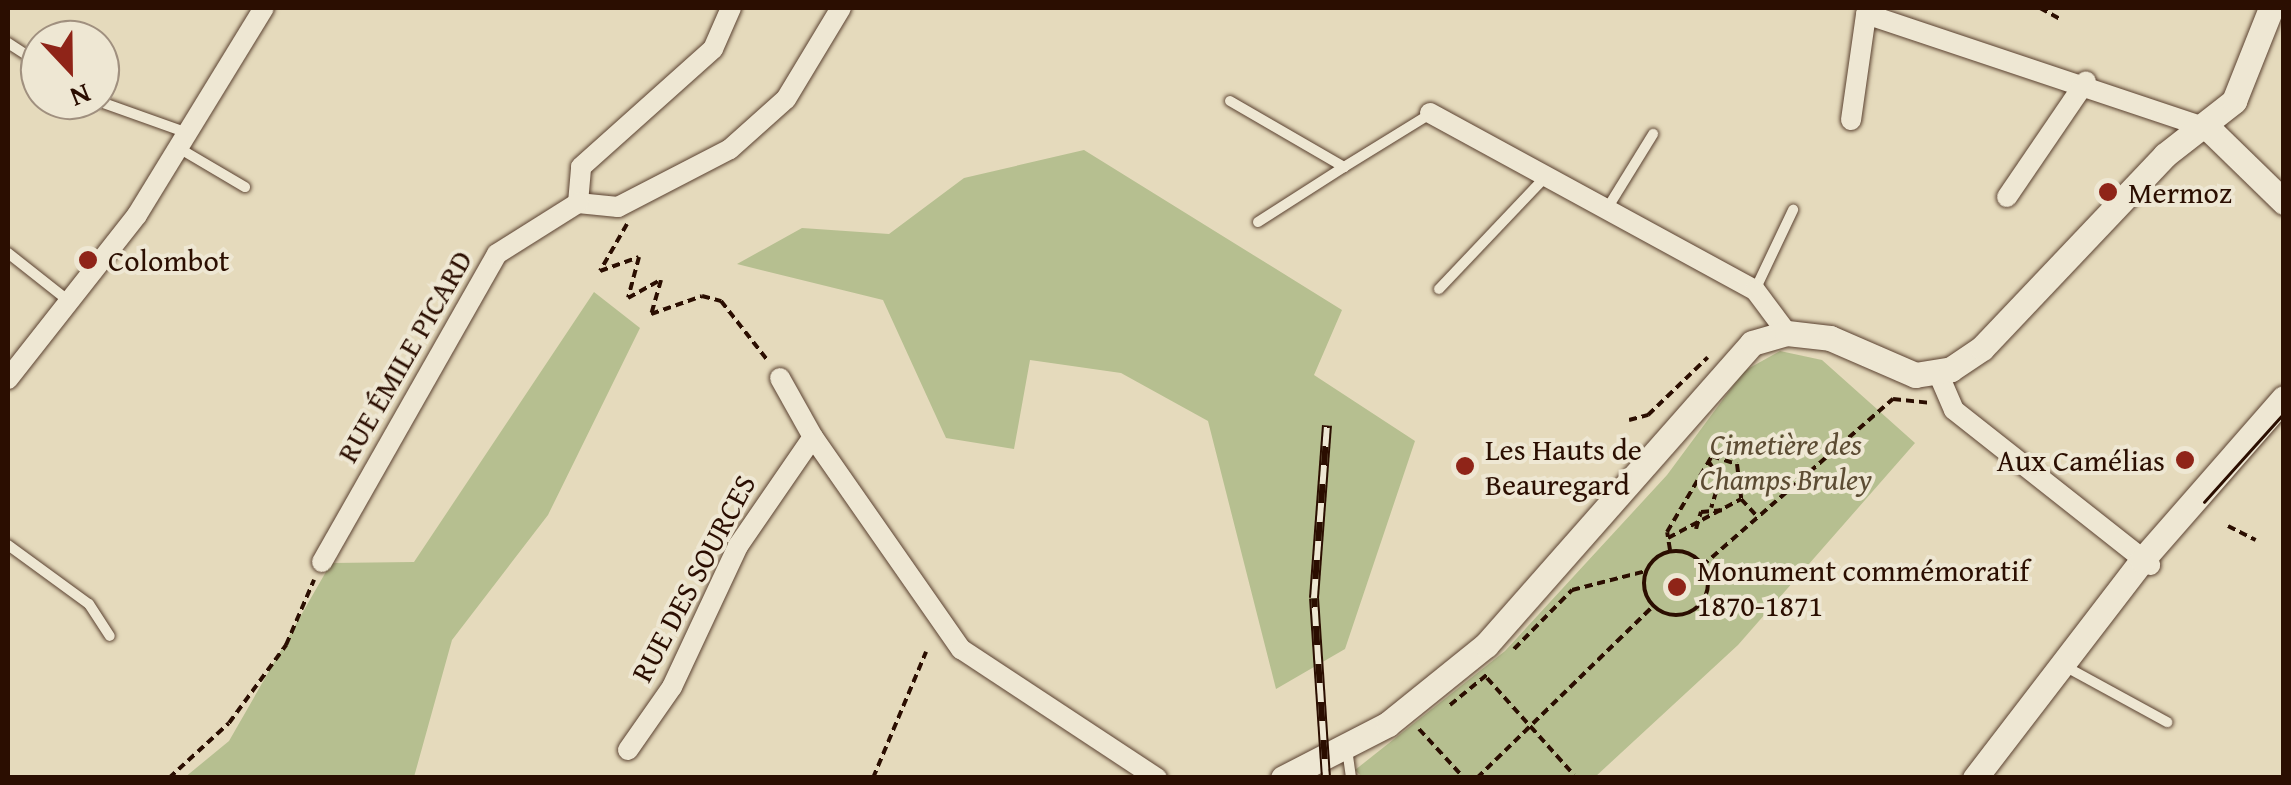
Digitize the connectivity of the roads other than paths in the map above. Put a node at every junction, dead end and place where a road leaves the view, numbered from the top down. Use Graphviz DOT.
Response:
graph roads {
  1 [pos="264,8"];
  2 [pos="731,8"];
  3 [pos="841,8"];
  4 [pos="2271,8"];
  5 [pos="1867,11"];
  6 [pos="2086,81"];
  7 [pos="1230,101"];
  8 [pos="120,111"];
  9 [pos="1430,113"];
  10 [pos="1851,120"];
  11 [pos="2209,129"];
  12 [pos="1653,134"];
  13 [pos="181,139"];
  14 [pos="1344,166"];
  15 [pos="1548,174"];
  16 [pos="245,187"];
  17 [pos="2007,198"];
  18 [pos="2284,202"];
  19 [pos="578,203"];
  20 [pos="1608,208"];
  21 [pos="1794,210"];
  22 [pos="1258,222"];
  23 [pos="8,253"];
  24 [pos="1439,290"];
  25 [pos="1754,290"];
  26 [pos="71,303"];
  27 [pos="1787,334"];
  28 [pos="1938,373"];
  29 [pos="780,378"];
  30 [pos="8,379"];
  31 [pos="2284,398"];
  32 [pos="813,436"];
  33 [pos="8,545"];
  34 [pos="322,562"];
  35 [pos="2146,562"];
  36 [pos="110,636"];
  37 [pos="2070,669"];
  38 [pos="2168,722"];
  39 [pos="1347,748"];
  40 [pos="628,750"];
  41 [pos="1988,774"];
  42 [pos="1158,778"];
  43 [pos="1283,778"];
  44 [pos="1351,778"];
  1 -- 13 [label="street"];
  2 -- 19 [label="street"];
  3 -- 19 [label="street"];
  4 -- 11 [label="street"];
  5 -- 6 [label="street"];
  5 -- 10 [label="street"];
  6 -- 11 [label="street"];
  6 -- 17 [label="street"];
  7 -- 14 [label="lane"];
  8 -- 13 [label="lane"];
  9 -- 14 [label="lane"];
  9 -- 15 [label="street"];
  11 -- 18 [label="street"];
  11 -- 28 [label="street"];
  12 -- 20 [label="lane"];
  13 -- 16 [label="lane"];
  13 -- 26 [label="street"];
  14 -- 22 [label="lane"];
  15 -- 20 [label="street"];
  15 -- 24 [label="lane"];
  19 -- 34 [label="street, RUE ÉMILE PICARD"];
  20 -- 25 [label="street"];
  21 -- 25 [label="lane"];
  23 -- 26 [label="lane"];
  25 -- 27 [label="street"];
  26 -- 30 [label="street"];
  27 -- 28 [label="street"];
  27 -- 39 [label="street"];
  28 -- 35 [label="street"];
  29 -- 32 [label="street"];
  31 -- 35 [label="street"];
  32 -- 40 [label="street, RUE DES SOURCES"];
  32 -- 42 [label="street"];
  33 -- 36 [label="lane"];
  35 -- 37 [label="street"];
  35 -- 41 [label="street"];
  37 -- 38 [label="lane"];
  37 -- 41 [label="street"];
  39 -- 43 [label="street"];
  39 -- 44 [label="lane"];
}
